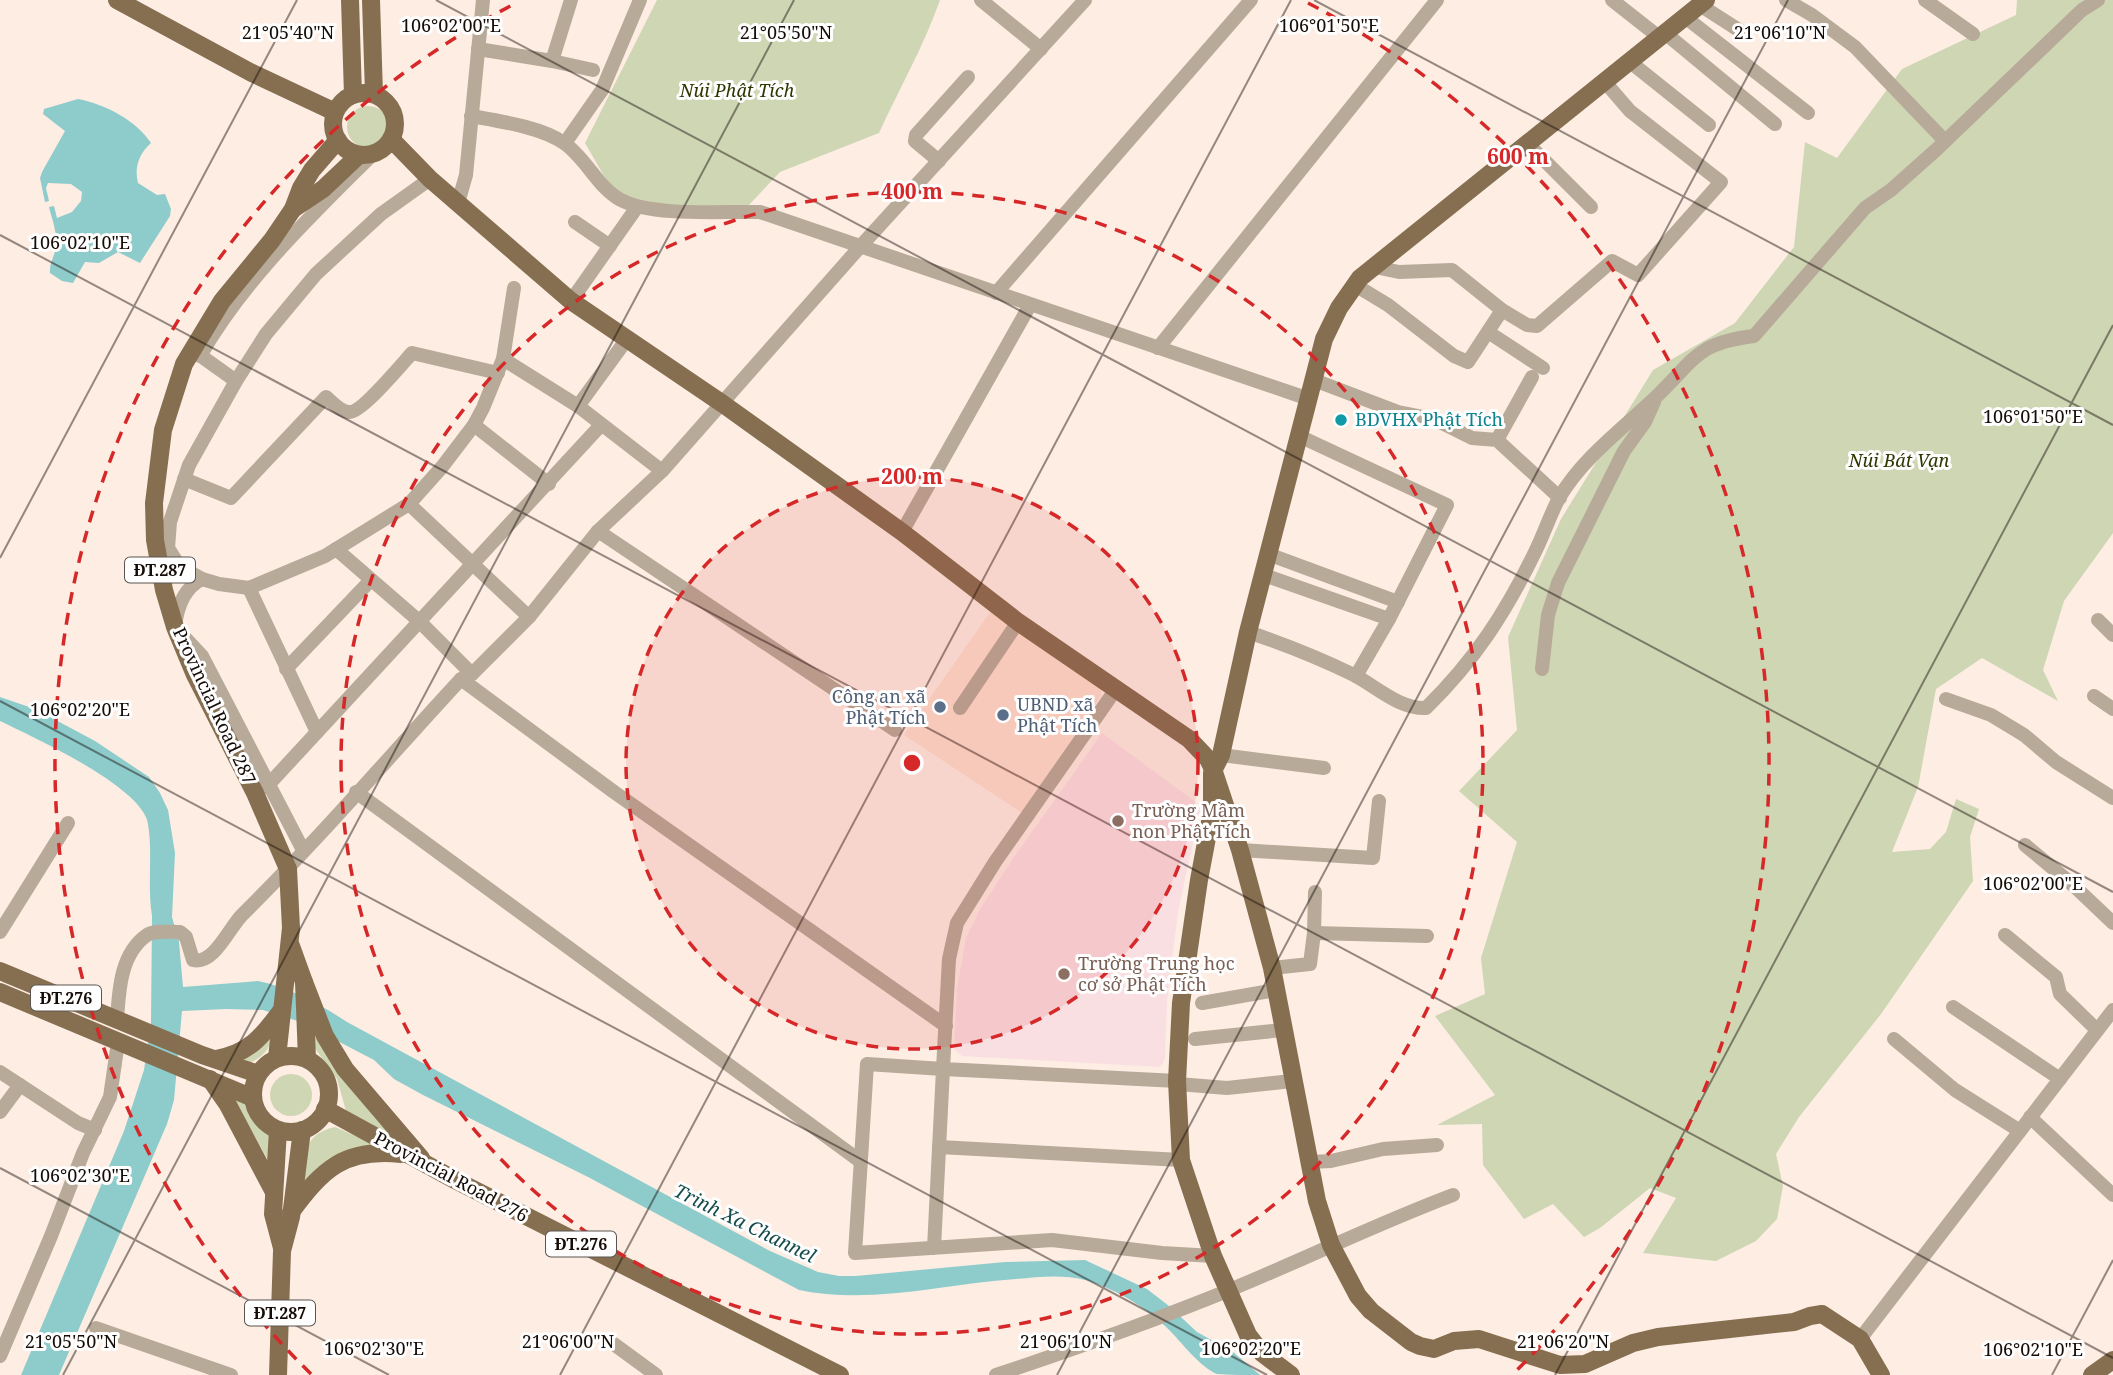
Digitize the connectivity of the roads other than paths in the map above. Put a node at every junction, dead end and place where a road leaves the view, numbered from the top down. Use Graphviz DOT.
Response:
graph roads {
  1 [pos="117,0"];
  2 [pos="349,0"];
  3 [pos="483,0"];
  4 [pos="571,0"];
  5 [pos="640,0"];
  6 [pos="981,0"];
  7 [pos="1084,0"];
  8 [pos="1251,0"];
  9 [pos="1437,0"];
  10 [pos="1612,0"];
  11 [pos="1786,0"];
  12 [pos="1924,0"];
  13 [pos="2098,0"];
  14 [pos="371,1"];
  15 [pos="1703,2"];
  16 [pos="1685,17"];
  17 [pos="1745,34"];
  18 [pos="1973,34"];
  19 [pos="1662,35"];
  20 [pos="478,49"];
  21 [pos="1041,49"];
  22 [pos="552,61"];
  23 [pos="1629,61"];
  24 [pos="593,70"];
  25 [pos="968,77"];
  26 [pos="1604,81"];
  27 [pos="361,94"];
  28 [pos="335,112"];
  29 [pos="1808,113"];
  30 [pos="471,116"];
  31 [pos="1775,124"];
  32 [pos="1709,125"];
  33 [pos="391,139"];
  34 [pos="338,140"];
  35 [pos="1945,141"];
  36 [pos="565,143"];
  37 [pos="1527,143"];
  38 [pos="366,154"];
  39 [pos="939,161"];
  40 [pos="430,179"];
  41 [pos="458,203"];
  42 [pos="637,207"];
  43 [pos="1591,207"];
  44 [pos="293,209"];
  45 [pos="575,222"];
  46 [pos="610,246"];
  47 [pos="859,248"];
  48 [pos="1375,267"];
  49 [pos="1355,285"];
  50 [pos="514,288"];
  51 [pos="996,293"];
  52 [pos="571,300"];
  53 [pos="1030,305"];
  54 [pos="1502,310"];
  55 [pos="1488,332"];
  56 [pos="627,339"];
  57 [pos="1158,348"];
  58 [pos="196,353"];
  59 [pos="500,366"];
  60 [pos="1314,380"];
  61 [pos="236,381"];
  62 [pos="1658,395"];
  63 [pos="1309,398"];
  64 [pos="723,404"];
  65 [pos="578,406"];
  66 [pos="474,425"];
  67 [pos="601,425"];
  68 [pos="1299,436"];
  69 [pos="1497,440"];
  70 [pos="662,471"];
  71 [pos="184,479"];
  72 [pos="549,484"];
  73 [pos="1560,498"];
  74 [pos="410,504"];
  75 [pos="598,531"];
  76 [pos="902,532"];
  77 [pos="336,549"];
  78 [pos="1268,554"];
  79 [pos="472,565"];
  80 [pos="1264,575"];
  81 [pos="202,579"];
  82 [pos="370,581"];
  83 [pos="249,588"];
  84 [pos="1398,602"];
  85 [pos="529,617"];
  86 [pos="1389,619"];
  87 [pos="2098,620"];
  88 [pos="419,621"];
  89 [pos="1018,622"];
  90 [pos="175,627"];
  91 [pos="1248,632"];
  92 [pos="2113,635"];
  93 [pos="286,669"];
  94 [pos="1542,669"];
  95 [pos="1356,676"];
  96 [pos="466,677"];
  97 [pos="1116,689"];
  98 [pos="2094,696"];
  99 [pos="1946,699"];
  100 [pos="960,708"];
  101 [pos="2113,709"];
  102 [pos="895,730"];
  103 [pos="317,732"];
  104 [pos="1217,762"];
  105 [pos="1324,768"];
  106 [pos="270,783"];
  107 [pos="356,792"];
  108 [pos="255,793"];
  109 [pos="2113,798"];
  110 [pos="1380,801"];
  111 [pos="68,823"];
  112 [pos="2025,845"];
  113 [pos="303,850"];
  114 [pos="1240,850"];
  115 [pos="288,869"];
  116 [pos="1315,892"];
  117 [pos="2113,923"];
  118 [pos="0,932"];
  119 [pos="1314,933"];
  120 [pos="2005,935"];
  121 [pos="1427,936"];
  122 [pos="289,943"];
  123 [pos="1272,968"];
  124 [pos="0,971"];
  125 [pos="304,982"];
  126 [pos="1275,990"];
  127 [pos="0,992"];
  128 [pos="1202,1003"];
  129 [pos="1953,1007"];
  130 [pos="2113,1010"];
  131 [pos="281,1011"];
  132 [pos="124,1022"];
  133 [pos="946,1026"];
  134 [pos="1283,1030"];
  135 [pos="2097,1030"];
  136 [pos="1195,1039"];
  137 [pos="1894,1039"];
  138 [pos="123,1044"];
  139 [pos="206,1056"];
  140 [pos="277,1058"];
  141 [pos="307,1059"];
  142 [pos="943,1069"];
  143 [pos="0,1072"];
  144 [pos="258,1074"];
  145 [pos="202,1076"];
  146 [pos="2060,1079"];
  147 [pos="1292,1081"];
  148 [pos="1178,1082"];
  149 [pos="20,1084"];
  150 [pos="253,1098"];
  151 [pos="325,1109"];
  152 [pos="0,1112"];
  153 [pos="2030,1117"];
  154 [pos="95,1130"];
  155 [pos="278,1130"];
  156 [pos="302,1130"];
  157 [pos="2020,1131"];
  158 [pos="1437,1145"];
  159 [pos="939,1147"];
  160 [pos="407,1155"];
  161 [pos="1181,1160"];
  162 [pos="860,1161"];
  163 [pos="1310,1161"];
  164 [pos="428,1166"];
  165 [pos="274,1192"];
  166 [pos="1453,1195"];
  167 [pos="2113,1195"];
  168 [pos="291,1212"];
  169 [pos="1331,1245"];
  170 [pos="934,1248"];
  171 [pos="282,1251"];
  172 [pos="1213,1256"];
  173 [pos="1227,1291"];
  174 [pos="96,1328"];
  175 [pos="5,1330"];
  176 [pos="1860,1339"];
  177 [pos="611,1342"];
  178 [pos="0,1356"];
  179 [pos="2113,1360"];
  180 [pos="1547,1369"];
  181 [pos="230,1375"];
  182 [pos="278,1375"];
  183 [pos="656,1375"];
  184 [pos="840,1375"];
  185 [pos="996,1375"];
  186 [pos="1291,1375"];
  187 [pos="1881,1375"];
  188 [pos="2092,1375"];
  1 -- 28 [label="main road"];
  2 -- 27 [label="main road"];
  3 -- 20 [label="street"];
  4 -- 22 [label="street"];
  5 -- 36 [label="street"];
  6 -- 21 [label="street"];
  7 -- 21 [label="street"];
  8 -- 51 [label="street"];
  9 -- 57 [label="street"];
  10 -- 19 [label="street"];
  11 -- 35 [label="street"];
  12 -- 18 [label="street"];
  13 -- 35 [label="street"];
  14 -- 27 [label="main road"];
  15 -- 16 [label="main road"];
  15 -- 17 [label="street"];
  16 -- 19 [label="main road"];
  16 -- 29 [label="street"];
  19 -- 23 [label="main road"];
  19 -- 31 [label="street"];
  20 -- 22 [label="street"];
  20 -- 30 [label="street"];
  21 -- 39 [label="street"];
  22 -- 24 [label="street"];
  23 -- 26 [label="main road"];
  23 -- 32 [label="street"];
  25 -- 39 [label="street"];
  26 -- 37 [label="main road"];
  26 -- 54 [label="street"];
  27 -- 28 [label="main road"];
  27 -- 33 [label="main road"];
  28 -- 34 [label="main road"];
  30 -- 36 [label="street"];
  30 -- 41 [label="street"];
  33 -- 38 [label="main road"];
  33 -- 40 [label="main road"];
  34 -- 38 [label="main road"];
  34 -- 44 [label="main road, Provincial Road 287 / ĐT.287"];
  35 -- 62 [label="street"];
  36 -- 42 [label="street"];
  37 -- 43 [label="street"];
  37 -- 48 [label="main road"];
  38 -- 44 [label="main road, Provincial Road 287 / ĐT.287"];
  38 -- 58 [label="street"];
  39 -- 47 [label="street"];
  40 -- 41 [label="main road"];
  40 -- 61 [label="street"];
  41 -- 52 [label="main road"];
  42 -- 46 [label="street"];
  42 -- 47 [label="street"];
  44 -- 58 [label="main road, Provincial Road 287 / ĐT.287"];
  45 -- 46 [label="street"];
  46 -- 52 [label="street"];
  47 -- 51 [label="street"];
  47 -- 64 [label="street"];
  48 -- 49 [label="main road"];
  48 -- 54 [label="street"];
  49 -- 55 [label="street"];
  49 -- 60 [label="main road"];
  50 -- 59 [label="street"];
  51 -- 53 [label="street"];
  52 -- 56 [label="main road"];
  53 -- 57 [label="street"];
  53 -- 76 [label="street"];
  54 -- 55 [label="street"];
  55 -- 69 [label="street"];
  56 -- 64 [label="main road"];
  56 -- 65 [label="street"];
  57 -- 63 [label="street"];
  58 -- 61 [label="street"];
  58 -- 90 [label="main road, Provincial Road 287 / ĐT.287"];
  59 -- 65 [label="street"];
  59 -- 66 [label="street"];
  59 -- 71 [label="street"];
  60 -- 63 [label="main road"];
  60 -- 69 [label="street"];
  61 -- 71 [label="street"];
  62 -- 73 [label="street"];
  62 -- 94 [label="street"];
  63 -- 68 [label="main road"];
  64 -- 70 [label="street"];
  64 -- 76 [label="main road"];
  65 -- 67 [label="street"];
  66 -- 72 [label="street"];
  66 -- 74 [label="street"];
  67 -- 70 [label="street"];
  67 -- 72 [label="street"];
  68 -- 78 [label="main road"];
  68 -- 84 [label="street"];
  69 -- 73 [label="street"];
  70 -- 75 [label="street"];
  71 -- 81 [label="street"];
  72 -- 79 [label="street"];
  73 -- 95 [label="street"];
  74 -- 77 [label="street"];
  74 -- 79 [label="street"];
  75 -- 85 [label="street"];
  75 -- 102 [label="street"];
  76 -- 89 [label="main road"];
  77 -- 82 [label="street"];
  77 -- 83 [label="street"];
  78 -- 80 [label="main road"];
  78 -- 84 [label="street"];
  79 -- 85 [label="street"];
  79 -- 88 [label="street"];
  80 -- 86 [label="street"];
  80 -- 91 [label="main road"];
  81 -- 83 [label="street"];
  81 -- 90 [label="street"];
  82 -- 88 [label="street"];
  82 -- 93 [label="street"];
  83 -- 93 [label="street"];
  84 -- 86 [label="street"];
  85 -- 96 [label="street"];
  86 -- 95 [label="street"];
  87 -- 92 [label="street"];
  88 -- 96 [label="street"];
  88 -- 103 [label="street"];
  89 -- 97 [label="main road"];
  89 -- 100 [label="street"];
  90 -- 106 [label="street"];
  90 -- 108 [label="main road, Provincial Road 287 / ĐT.287"];
  91 -- 95 [label="street"];
  91 -- 104 [label="main road"];
  93 -- 103 [label="street"];
  96 -- 107 [label="street"];
  96 -- 133 [label="street"];
  97 -- 104 [label="main road"];
  97 -- 133 [label="street"];
  98 -- 101 [label="street"];
  99 -- 109 [label="street"];
  103 -- 106 [label="street"];
  104 -- 105 [label="street"];
  104 -- 114 [label="main road"];
  104 -- 148 [label="main road"];
  106 -- 108 [label="street"];
  106 -- 113 [label="street"];
  107 -- 113 [label="street"];
  107 -- 162 [label="street"];
  108 -- 115 [label="main road, Provincial Road 287 / ĐT.287"];
  110 -- 114 [label="street"];
  111 -- 118 [label="street"];
  112 -- 117 [label="street"];
  113 -- 115 [label="street"];
  114 -- 123 [label="main road"];
  115 -- 122 [label="main road, Provincial Road 287 / ĐT.287"];
  115 -- 132 [label="street"];
  116 -- 119 [label="street"];
  119 -- 121 [label="street"];
  119 -- 123 [label="street"];
  120 -- 135 [label="street"];
  122 -- 125 [label="main road, Provincial Road 287 / ĐT.287"];
  122 -- 131 [label="main road, Provincial Road 287 / ĐT.287"];
  123 -- 126 [label="main road"];
  124 -- 132 [label="main road, ĐT.276"];
  125 -- 141 [label="main road, Provincial Road 287 / ĐT.287"];
  125 -- 164 [label="main road"];
  126 -- 128 [label="street"];
  126 -- 134 [label="main road"];
  127 -- 138 [label="main road, ĐT.276"];
  129 -- 146 [label="street"];
  130 -- 135 [label="street"];
  131 -- 139 [label="main road"];
  131 -- 140 [label="main road, Provincial Road 287 / ĐT.287"];
  132 -- 139 [label="main road, ĐT.276"];
  133 -- 142 [label="street"];
  134 -- 136 [label="street"];
  134 -- 147 [label="main road"];
  135 -- 146 [label="street"];
  137 -- 157 [label="street"];
  138 -- 145 [label="main road, ĐT.276"];
  138 -- 154 [label="street"];
  139 -- 144 [label="main road, ĐT.276"];
  140 -- 141 [label="main road"];
  140 -- 144 [label="main road"];
  141 -- 151 [label="main road"];
  142 -- 148 [label="street"];
  142 -- 159 [label="street"];
  142 -- 162 [label="street"];
  143 -- 149 [label="street"];
  144 -- 150 [label="main road"];
  145 -- 150 [label="main road, ĐT.276"];
  145 -- 165 [label="main road"];
  146 -- 153 [label="street"];
  147 -- 148 [label="street"];
  147 -- 163 [label="main road"];
  148 -- 161 [label="main road"];
  149 -- 152 [label="street"];
  149 -- 154 [label="street"];
  150 -- 155 [label="main road"];
  151 -- 156 [label="main road"];
  151 -- 160 [label="main road, Provincial Road 276 / ĐT.276"];
  153 -- 157 [label="street"];
  153 -- 167 [label="street"];
  154 -- 175 [label="street"];
  155 -- 156 [label="main road"];
  155 -- 165 [label="main road, ĐT.287"];
  156 -- 168 [label="main road, ĐT.287"];
  157 -- 176 [label="street"];
  158 -- 163 [label="street"];
  159 -- 161 [label="street"];
  159 -- 170 [label="street"];
  160 -- 164 [label="main road, Provincial Road 276 / ĐT.276"];
  160 -- 168 [label="main road"];
  161 -- 172 [label="main road"];
  162 -- 170 [label="street"];
  163 -- 169 [label="main road"];
  164 -- 184 [label="main road, Provincial Road 276 / ĐT.276"];
  165 -- 171 [label="main road, ĐT.287"];
  166 -- 169 [label="street"];
  168 -- 171 [label="main road, ĐT.287"];
  169 -- 173 [label="street"];
  169 -- 180 [label="main road"];
  170 -- 172 [label="street"];
  171 -- 182 [label="main road, ĐT.287"];
  172 -- 173 [label="main road"];
  173 -- 185 [label="street"];
  173 -- 186 [label="main road"];
  174 -- 181 [label="street"];
  175 -- 178 [label="street"];
  176 -- 180 [label="main road"];
  176 -- 187 [label="main road"];
  177 -- 183 [label="street"];
  179 -- 188 [label="main road"];
}
